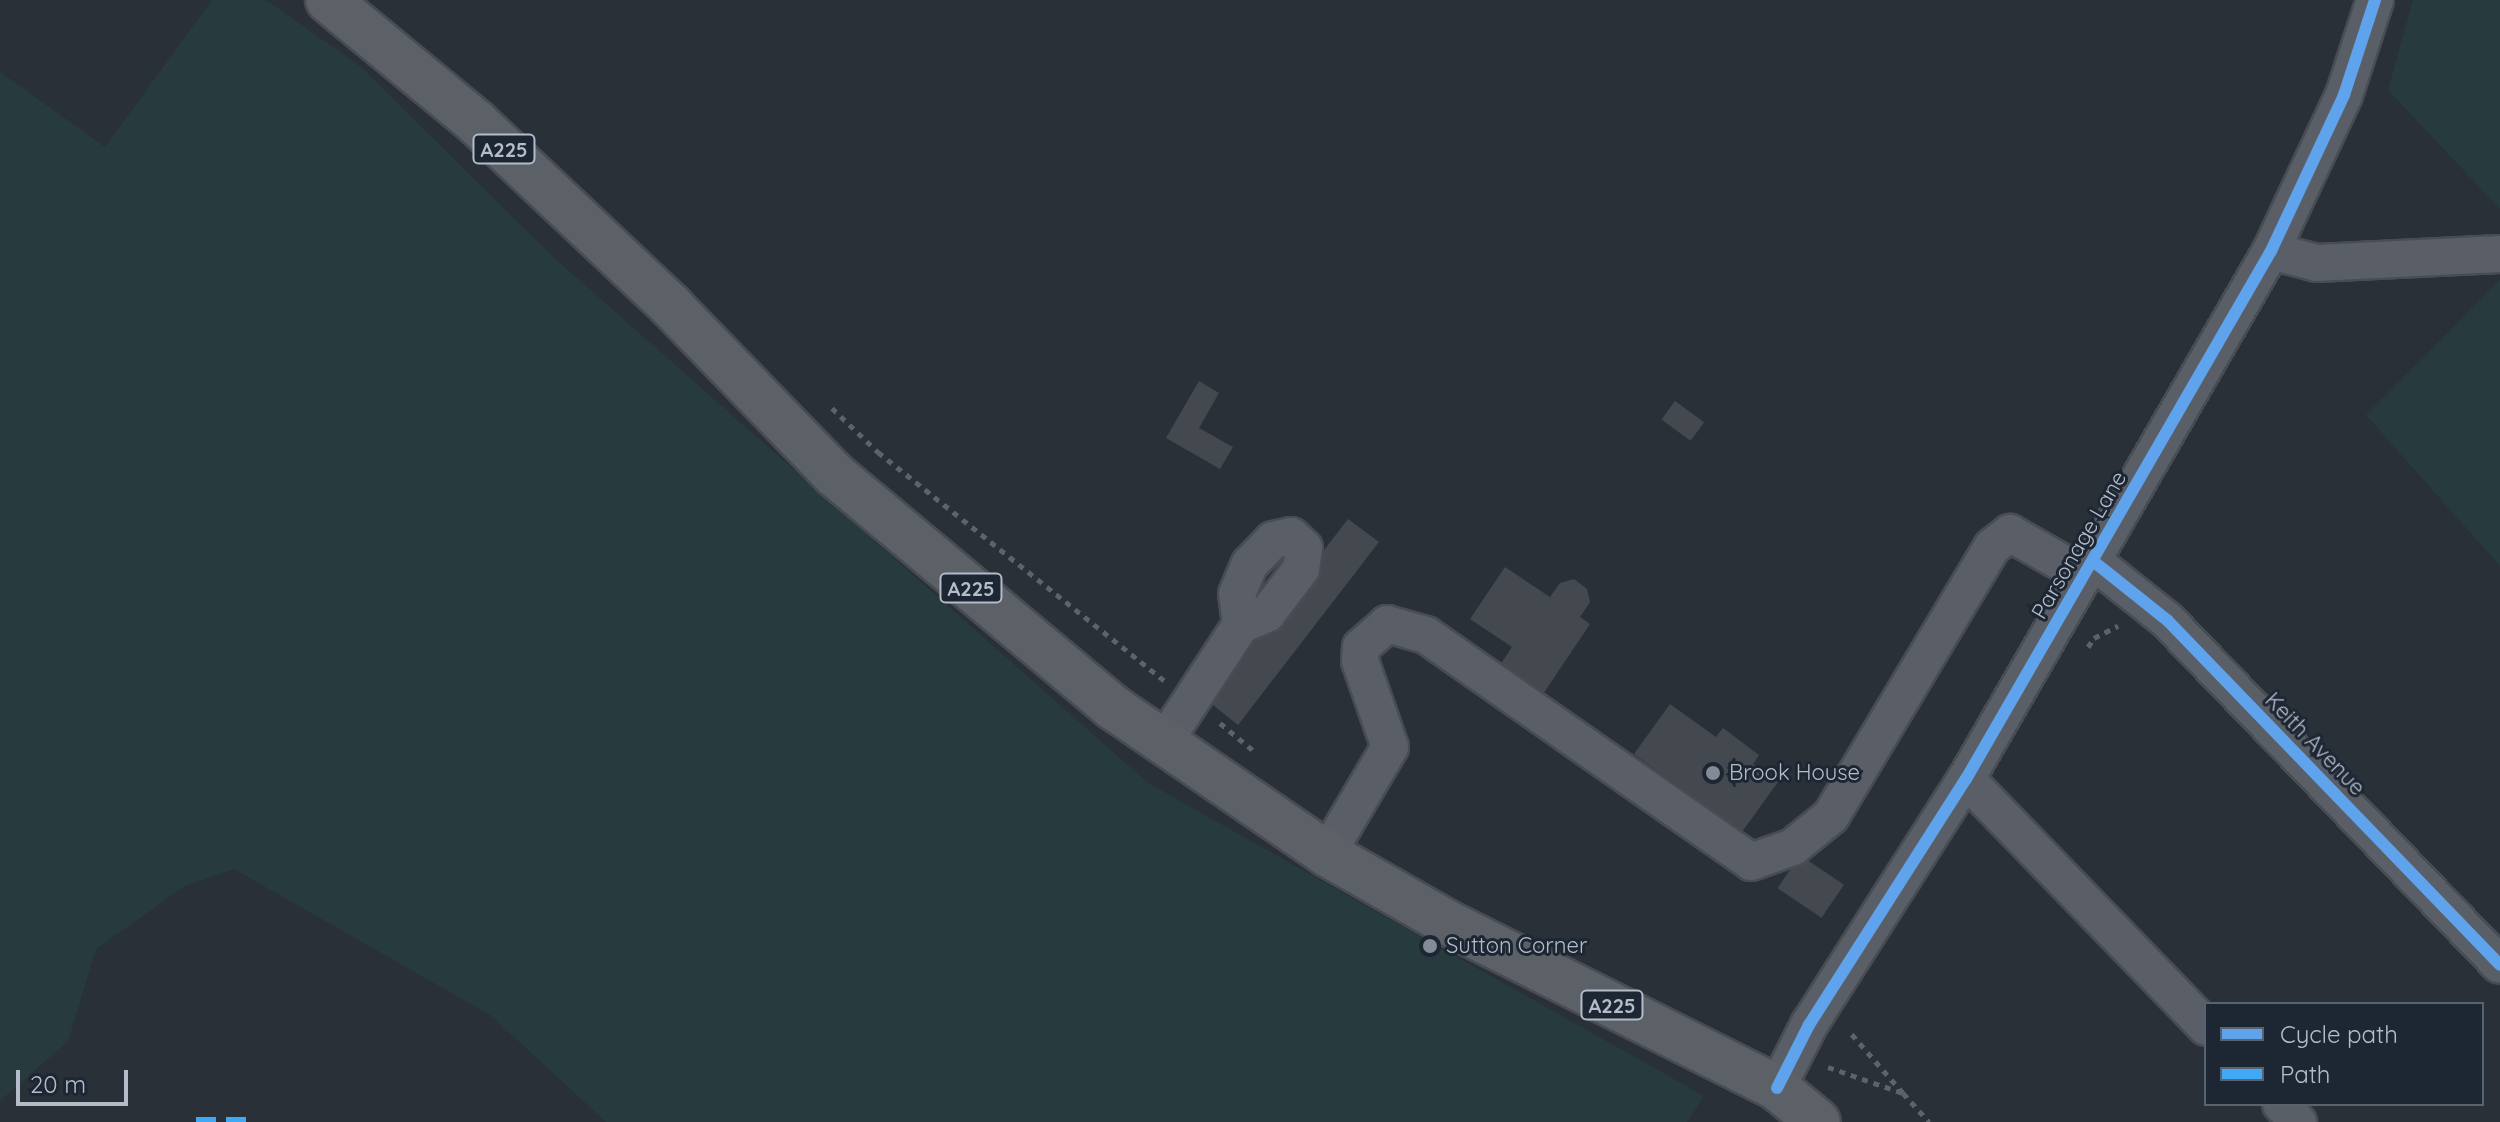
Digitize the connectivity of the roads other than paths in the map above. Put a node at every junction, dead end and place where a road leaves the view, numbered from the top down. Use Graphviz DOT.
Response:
graph roads {
  1 [pos="328,0"];
  2 [pos="2375,0"];
  3 [pos="2271,251"];
  4 [pos="2500,254"];
  5 [pos="2089,568"];
  6 [pos="1241,625"];
  7 [pos="1164,742"];
  8 [pos="1966,779"];
  9 [pos="1327,854"];
  10 [pos="2500,965"];
  11 [pos="2204,1025"];
  12 [pos="1777,1088"];
  13 [pos="2283,1106"];
  14 [pos="1818,1122"];
  15 [pos="2298,1122"];
  1 -- 7 [label="main road, A225"];
  2 -- 3 [label="street, Parsonage Lane"];
  3 -- 4 [label="street"];
  3 -- 5 [label="street, Parsonage Lane"];
  5 -- 8 [label="street, Parsonage Lane"];
  5 -- 9 [label="street, Keith Avenue"];
  5 -- 10 [label="street, Keith Avenue"];
  6 -- 7 [label="street"];
  7 -- 9 [label="main road, A225"];
  8 -- 11 [label="street"];
  8 -- 12 [label="street, Parsonage Lane"];
  9 -- 12 [label="main road, A225"];
  12 -- 14 [label="main road, A225"];
  13 -- 15 [label="street"];
}
